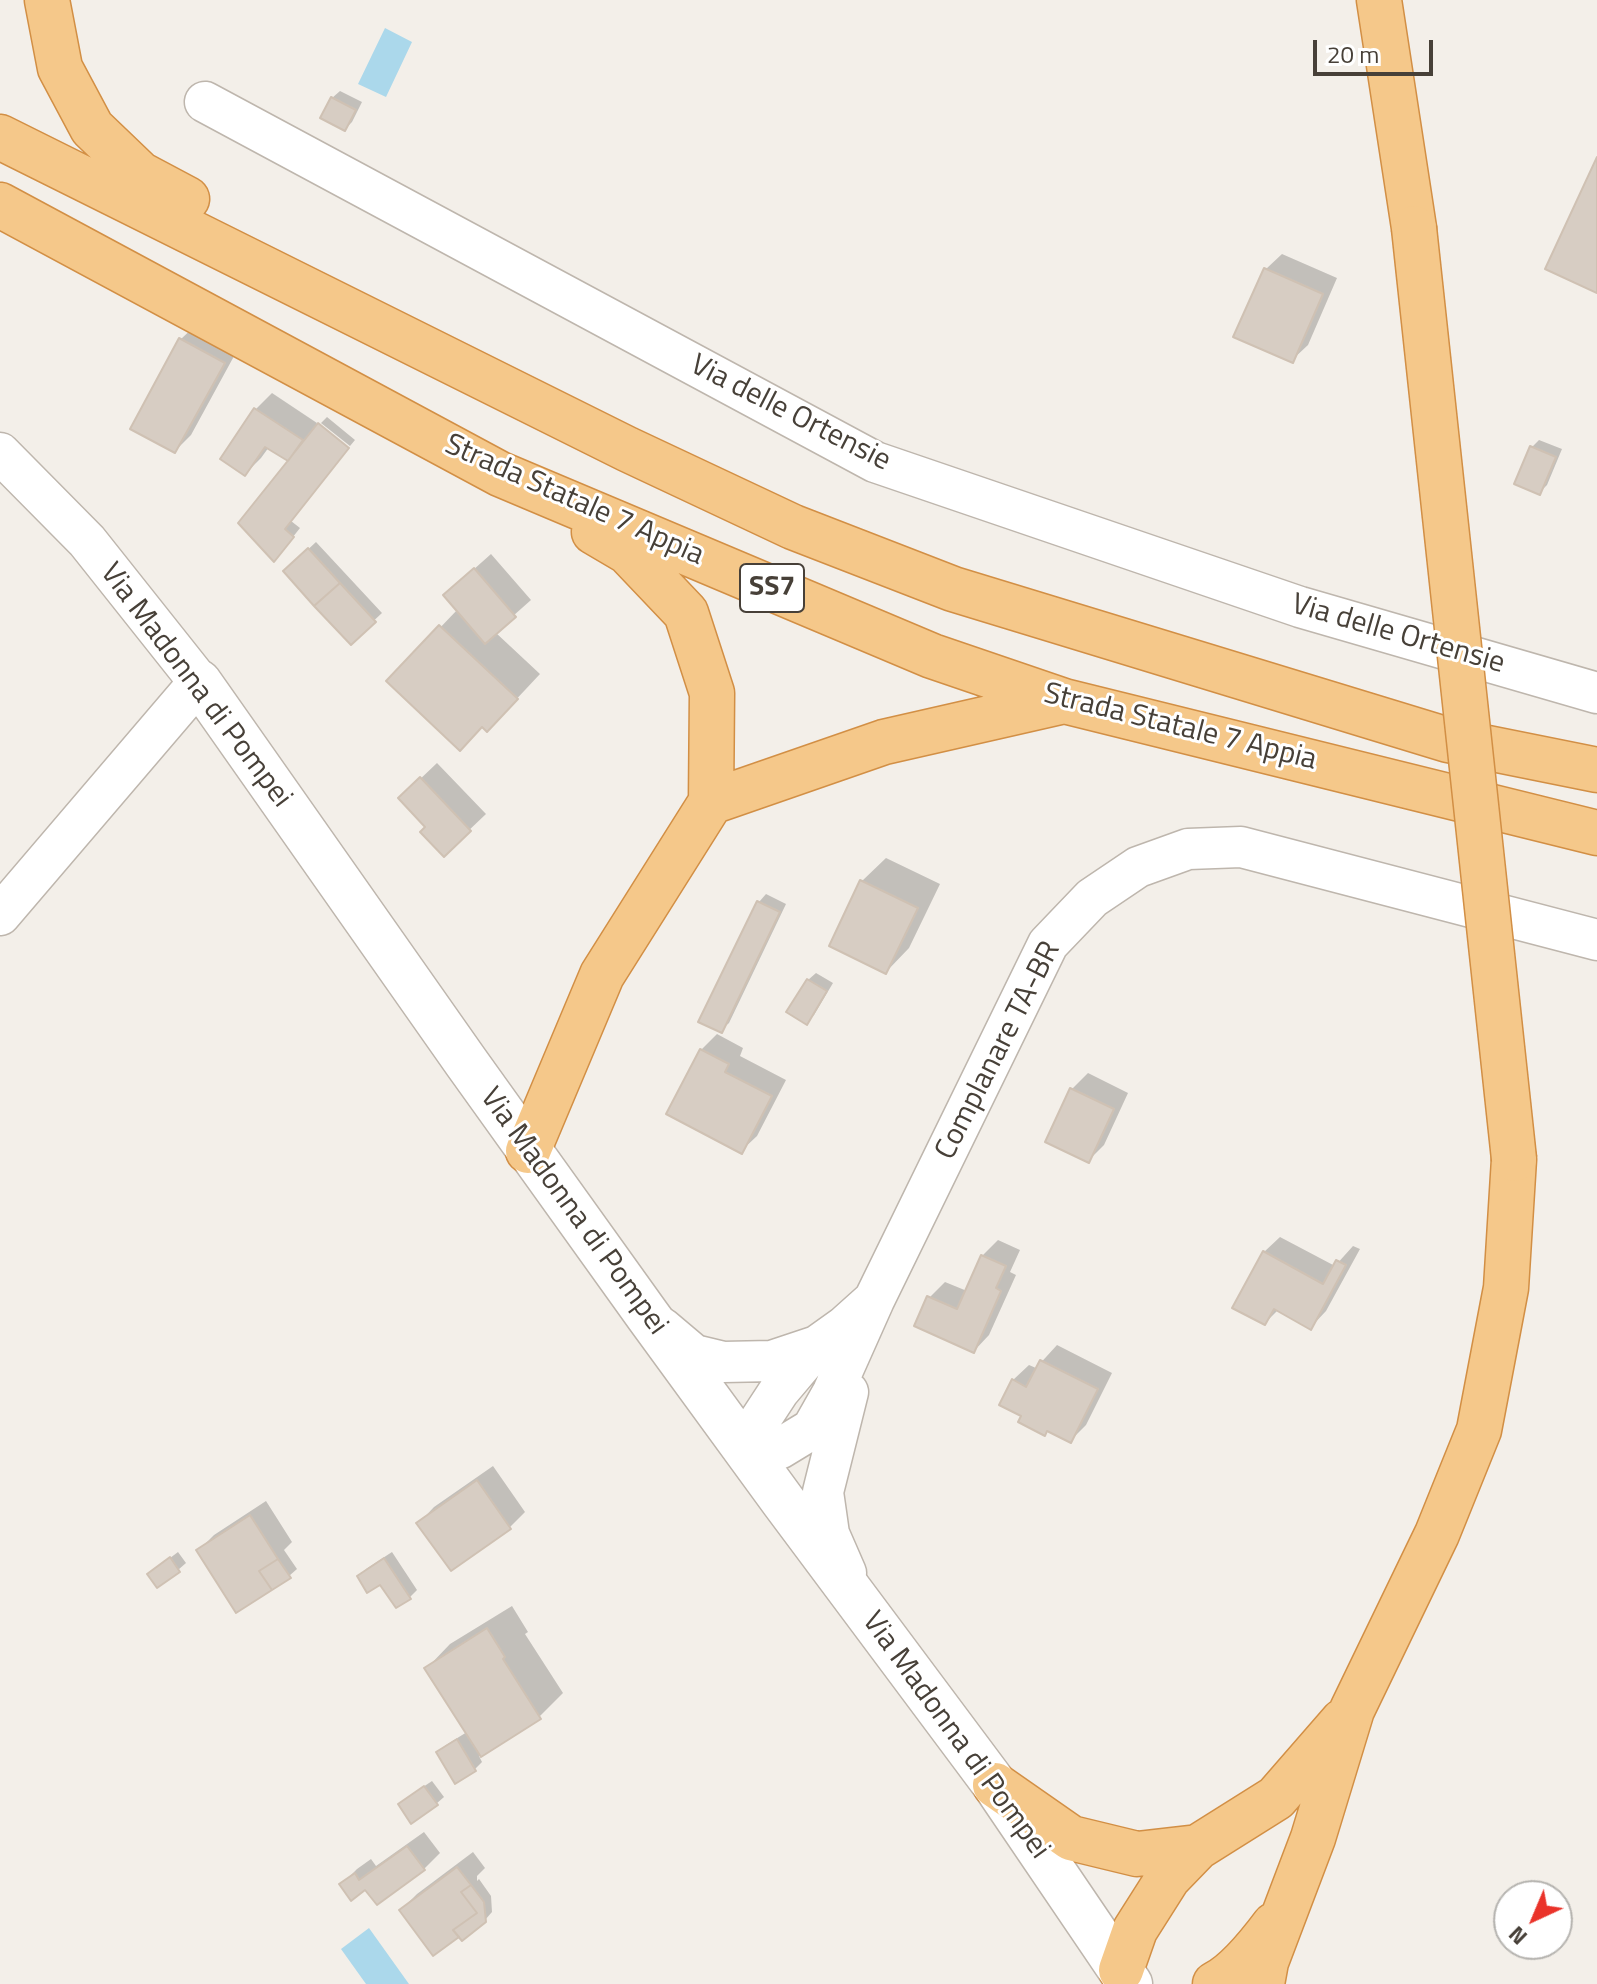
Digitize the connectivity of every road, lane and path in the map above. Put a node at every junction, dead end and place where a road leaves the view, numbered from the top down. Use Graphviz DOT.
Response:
graph roads {
  1 [pos="47,0"];
  2 [pos="1379,0"];
  3 [pos="205,102"];
  4 [pos="0,137"];
  5 [pos="0,205"];
  6 [pos="627,449"];
  7 [pos="0,453"];
  8 [pos="500,474"];
  9 [pos="199,682"];
  10 [pos="1597,693"];
  11 [pos="1064,701"];
  12 [pos="1597,770"];
  13 [pos="711,802"];
  14 [pos="1597,833"];
  15 [pos="0,915"];
  16 [pos="1597,940"];
  17 [pos="528,1151"];
  18 [pos="874,1300"];
  19 [pos="648,1316"];
  20 [pos="817,1346"];
  21 [pos="743,1446"];
  22 [pos="861,1606"];
  23 [pos="1352,1710"];
  24 [pos="995,1785"];
  25 [pos="1198,1847"];
  26 [pos="1287,1907"];
  27 [pos="1125,1977"];
  28 [pos="1215,1984"];
  29 [pos="1262,1984"];
  1 -- 6 [label="highway"];
  2 -- 23 [label="highway, bridge"];
  3 -- 10 [label="street, Via delle Ortensie"];
  4 -- 6 [label="highway, Strada Statale 7 Appia / SS7"];
  5 -- 8 [label="highway, Strada Statale 7 Appia / SS7"];
  6 -- 12 [label="highway, Strada Statale 7 Appia / SS7"];
  7 -- 9 [label="street, Via Madonna di Pompei"];
  8 -- 11 [label="highway, Strada Statale 7 Appia / SS7"];
  8 -- 13 [label="highway"];
  9 -- 15 [label="street"];
  9 -- 17 [label="street, Via Madonna di Pompei"];
  11 -- 13 [label="highway"];
  11 -- 14 [label="highway, Strada Statale 7 Appia / SS7"];
  13 -- 17 [label="highway"];
  16 -- 18 [label="street, Complanare TA-BR"];
  17 -- 19 [label="street, Via Madonna di Pompei"];
  18 -- 20 [label="street"];
  18 -- 21 [label="street"];
  18 -- 22 [label="street"];
  19 -- 20 [label="street"];
  19 -- 21 [label="street, Via Madonna di Pompei"];
  20 -- 21 [label="street"];
  21 -- 22 [label="street, Via Madonna di Pompei"];
  22 -- 24 [label="street, Via Madonna di Pompei"];
  23 -- 25 [label="highway"];
  23 -- 26 [label="highway"];
  24 -- 25 [label="highway"];
  24 -- 27 [label="street, Via Madonna di Pompei"];
  25 -- 27 [label="highway"];
  26 -- 28 [label="highway"];
  26 -- 29 [label="highway"];
}
